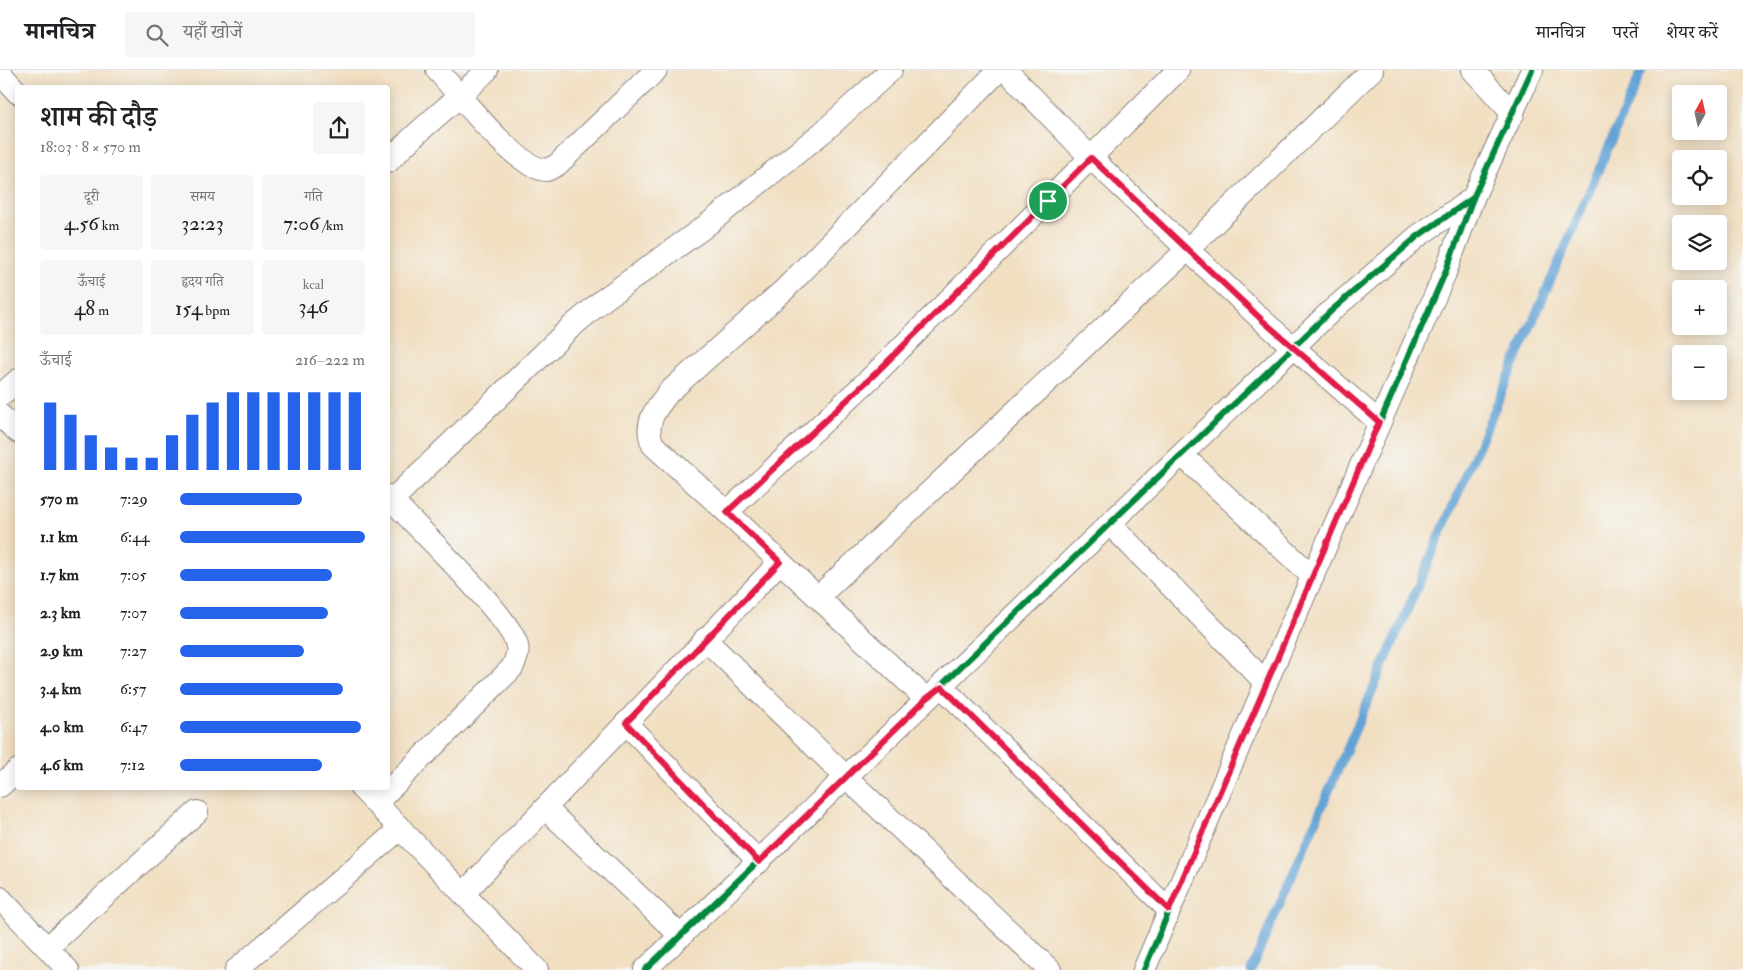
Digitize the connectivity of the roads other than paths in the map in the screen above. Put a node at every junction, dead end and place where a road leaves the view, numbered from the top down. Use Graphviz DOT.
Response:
graph roads {
  1 [pos="437,70"];
  2 [pos="487,70"];
  3 [pos="656,70"];
  4 [pos="891,70"];
  5 [pos="999,70"];
  6 [pos="1006,70"];
  7 [pos="1178,70"];
  8 [pos="1372,70"];
  9 [pos="1473,70"];
  10 [pos="1532,70"];
  11 [pos="0,74"];
  12 [pos="15,90"];
  13 [pos="461,96"];
  14 [pos="1512,114"];
  15 [pos="1091,158"];
  16 [pos="390,160"];
  17 [pos="1473,198"];
  18 [pos="1188,249"];
  19 [pos="1293,346"];
  20 [pos="15,383"];
  21 [pos="0,396"];
  22 [pos="0,415"];
  23 [pos="1379,422"];
  24 [pos="15,429"];
  25 [pos="1182,455"];
  26 [pos="390,499"];
  27 [pos="390,501"];
  28 [pos="727,512"];
  29 [pos="1110,524"];
  30 [pos="780,562"];
  31 [pos="1313,577"];
  32 [pos="818,597"];
  33 [pos="706,639"];
  34 [pos="1266,682"];
  35 [pos="934,693"];
  36 [pos="626,723"];
  37 [pos="15,773"];
  38 [pos="390,776"];
  39 [pos="847,778"];
  40 [pos="0,786"];
  41 [pos="368,795"];
  42 [pos="545,808"];
  43 [pos="197,812"];
  44 [pos="401,828"];
  45 [pos="759,862"];
  46 [pos="464,893"];
  47 [pos="0,898"];
  48 [pos="1169,910"];
  49 [pos="682,936"];
  50 [pos="48,947"];
  51 [pos="68,970"];
  52 [pos="236,970"];
  53 [pos="537,970"];
  54 [pos="645,970"];
  55 [pos="1050,970"];
  56 [pos="1144,970"];
  1 -- 13 [label="street"];
  2 -- 13 [label="street"];
  3 -- 13 [label="street"];
  4 -- 26 [label="street"];
  5 -- 28 [label="street"];
  6 -- 15 [label="street"];
  7 -- 15 [label="street"];
  8 -- 18 [label="street"];
  9 -- 14 [label="street"];
  10 -- 14 [label="street"];
  11 -- 12 [label="street"];
  13 -- 16 [label="street"];
  14 -- 17 [label="street"];
  15 -- 18 [label="street"];
  15 -- 28 [label="street"];
  17 -- 19 [label="street"];
  17 -- 23 [label="street"];
  18 -- 19 [label="street"];
  18 -- 32 [label="street"];
  19 -- 23 [label="street"];
  19 -- 25 [label="street"];
  20 -- 21 [label="street"];
  22 -- 24 [label="street"];
  23 -- 31 [label="street"];
  25 -- 29 [label="street"];
  25 -- 31 [label="street"];
  27 -- 38 [label="street"];
  28 -- 30 [label="street"];
  29 -- 34 [label="street"];
  29 -- 35 [label="street"];
  30 -- 32 [label="street"];
  30 -- 33 [label="street"];
  31 -- 34 [label="street"];
  32 -- 35 [label="street"];
  33 -- 36 [label="street"];
  33 -- 39 [label="street"];
  34 -- 48 [label="street"];
  35 -- 39 [label="street"];
  35 -- 48 [label="street"];
  36 -- 42 [label="street"];
  36 -- 45 [label="street"];
  37 -- 40 [label="street"];
  39 -- 45 [label="street"];
  39 -- 55 [label="street"];
  41 -- 44 [label="street"];
  42 -- 46 [label="street"];
  42 -- 49 [label="street"];
  43 -- 50 [label="street"];
  44 -- 46 [label="street"];
  44 -- 52 [label="street"];
  45 -- 49 [label="street"];
  46 -- 53 [label="street"];
  47 -- 50 [label="street"];
  48 -- 56 [label="street"];
  49 -- 54 [label="street"];
  50 -- 51 [label="street"];
}
